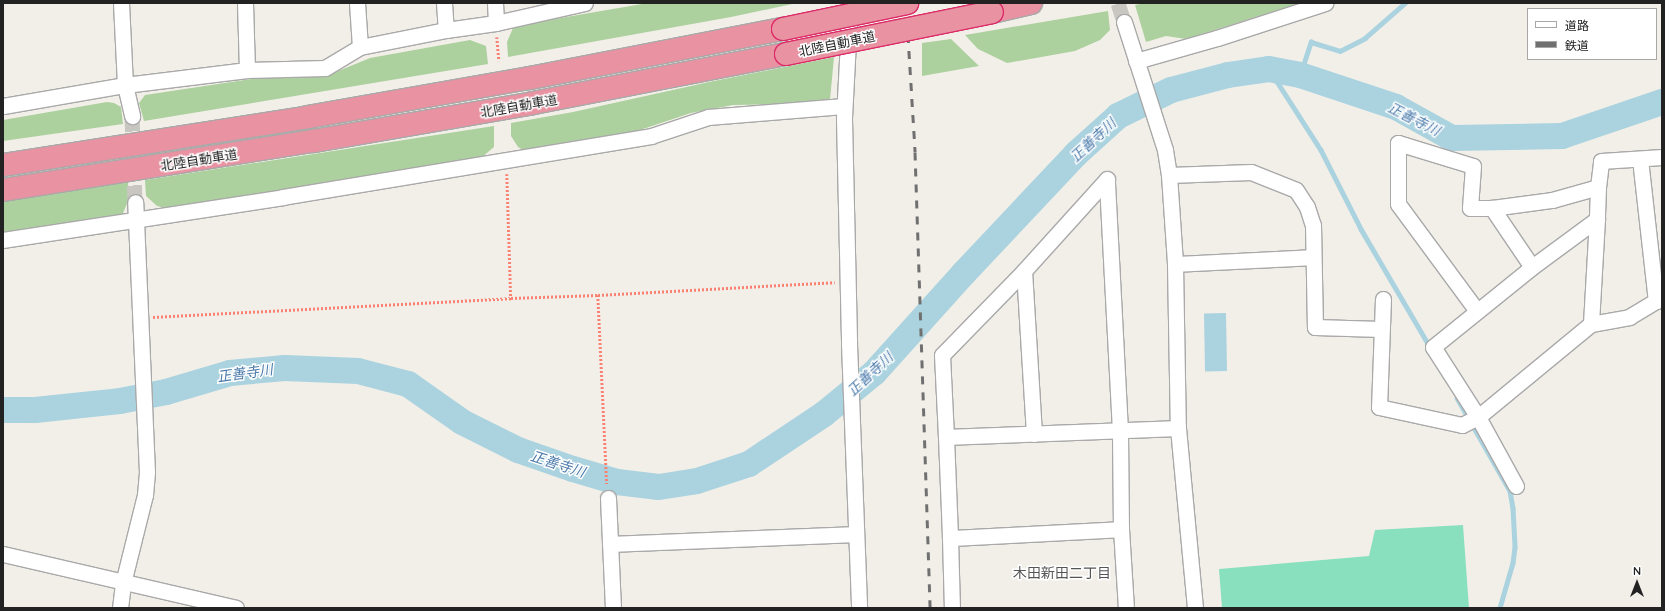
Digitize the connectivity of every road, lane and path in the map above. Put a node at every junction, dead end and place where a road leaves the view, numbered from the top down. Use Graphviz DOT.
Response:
graph roads {
  1 [pos="121,3"];
  2 [pos="245,3"];
  3 [pos="356,3"];
  4 [pos="444,3"];
  5 [pos="495,3"];
  6 [pos="850,3"];
  7 [pos="907,3"];
  8 [pos="1032,3"];
  9 [pos="1325,3"];
  10 [pos="580,4"];
  11 [pos="1124,22"];
  12 [pos="496,23"];
  13 [pos="446,30"];
  14 [pos="360,48"];
  15 [pos="499,61"];
  16 [pos="1136,61"];
  17 [pos="247,70"];
  18 [pos="125,85"];
  19 [pos="3,106"];
  20 [pos="844,106"];
  21 [pos="132,116"];
  22 [pos="1662,157"];
  23 [pos="1640,159"];
  24 [pos="506,160"];
  25 [pos="3,165"];
  26 [pos="1169,175"];
  27 [pos="1598,187"];
  28 [pos="3,190"];
  29 [pos="135,202"];
  30 [pos="1492,208"];
  31 [pos="137,219"];
  32 [pos="1597,219"];
  33 [pos="3,240"];
  34 [pos="1313,257"];
  35 [pos="1175,264"];
  36 [pos="1532,267"];
  37 [pos="1024,271"];
  38 [pos="847,282"];
  39 [pos="598,295"];
  40 [pos="511,298"];
  41 [pos="1382,299"];
  42 [pos="1659,300"];
  43 [pos="1477,311"];
  44 [pos="140,318"];
  45 [pos="1591,324"];
  46 [pos="1381,329"];
  47 [pos="1478,417"];
  48 [pos="1178,428"];
  49 [pos="1120,431"];
  50 [pos="1034,434"];
  51 [pos="946,437"];
  52 [pos="1516,486"];
  53 [pos="608,498"];
  54 [pos="1121,529"];
  55 [pos="856,534"];
  56 [pos="950,538"];
  57 [pos="610,544"];
  58 [pos="3,554"];
  59 [pos="123,583"];
  60 [pos="120,608"];
  61 [pos="236,608"];
  62 [pos="613,608"];
  63 [pos="859,608"];
  64 [pos="952,608"];
  65 [pos="1126,608"];
  66 [pos="1195,608"];
  1 -- 18 [label="street"];
  2 -- 17 [label="street"];
  3 -- 14 [label="street"];
  4 -- 13 [label="street"];
  5 -- 12 [label="street"];
  6 -- 20 [label="street"];
  7 -- 25 [label="highway, 北陸自動車道, bridge"];
  8 -- 28 [label="highway, 北陸自動車道, bridge"];
  9 -- 16 [label="street"];
  10 -- 12 [label="street"];
  11 -- 16 [label="street"];
  12 -- 13 [label="street"];
  12 -- 15 [label="path"];
  13 -- 14 [label="street"];
  14 -- 17 [label="street"];
  16 -- 26 [label="street"];
  17 -- 18 [label="street"];
  18 -- 19 [label="street"];
  18 -- 21 [label="street"];
  20 -- 24 [label="street"];
  20 -- 38 [label="street"];
  22 -- 23 [label="street"];
  23 -- 27 [label="street"];
  23 -- 42 [label="street"];
  24 -- 31 [label="street"];
  24 -- 40 [label="path"];
  26 -- 34 [label="street"];
  26 -- 35 [label="street"];
  27 -- 30 [label="street"];
  27 -- 32 [label="street"];
  29 -- 31 [label="street"];
  30 -- 36 [label="street"];
  30 -- 43 [label="street"];
  31 -- 33 [label="street"];
  31 -- 44 [label="street"];
  32 -- 36 [label="street"];
  32 -- 45 [label="street"];
  34 -- 35 [label="street"];
  34 -- 46 [label="street"];
  35 -- 48 [label="street"];
  36 -- 43 [label="street"];
  37 -- 49 [label="street"];
  37 -- 50 [label="street"];
  37 -- 51 [label="street"];
  38 -- 39 [label="path"];
  38 -- 55 [label="street"];
  39 -- 40 [label="path"];
  39 -- 53 [label="path"];
  40 -- 44 [label="path"];
  41 -- 46 [label="street"];
  42 -- 45 [label="street"];
  43 -- 47 [label="street"];
  44 -- 59 [label="street"];
  45 -- 47 [label="street"];
  46 -- 47 [label="street"];
  47 -- 52 [label="street"];
  48 -- 49 [label="street"];
  48 -- 66 [label="street"];
  49 -- 50 [label="street"];
  49 -- 54 [label="street"];
  50 -- 51 [label="street"];
  51 -- 56 [label="street"];
  53 -- 57 [label="street"];
  54 -- 56 [label="street"];
  54 -- 65 [label="street"];
  55 -- 57 [label="street"];
  55 -- 63 [label="street"];
  56 -- 64 [label="street"];
  57 -- 62 [label="street"];
  58 -- 59 [label="street"];
  59 -- 60 [label="street"];
  59 -- 61 [label="street"];
}
